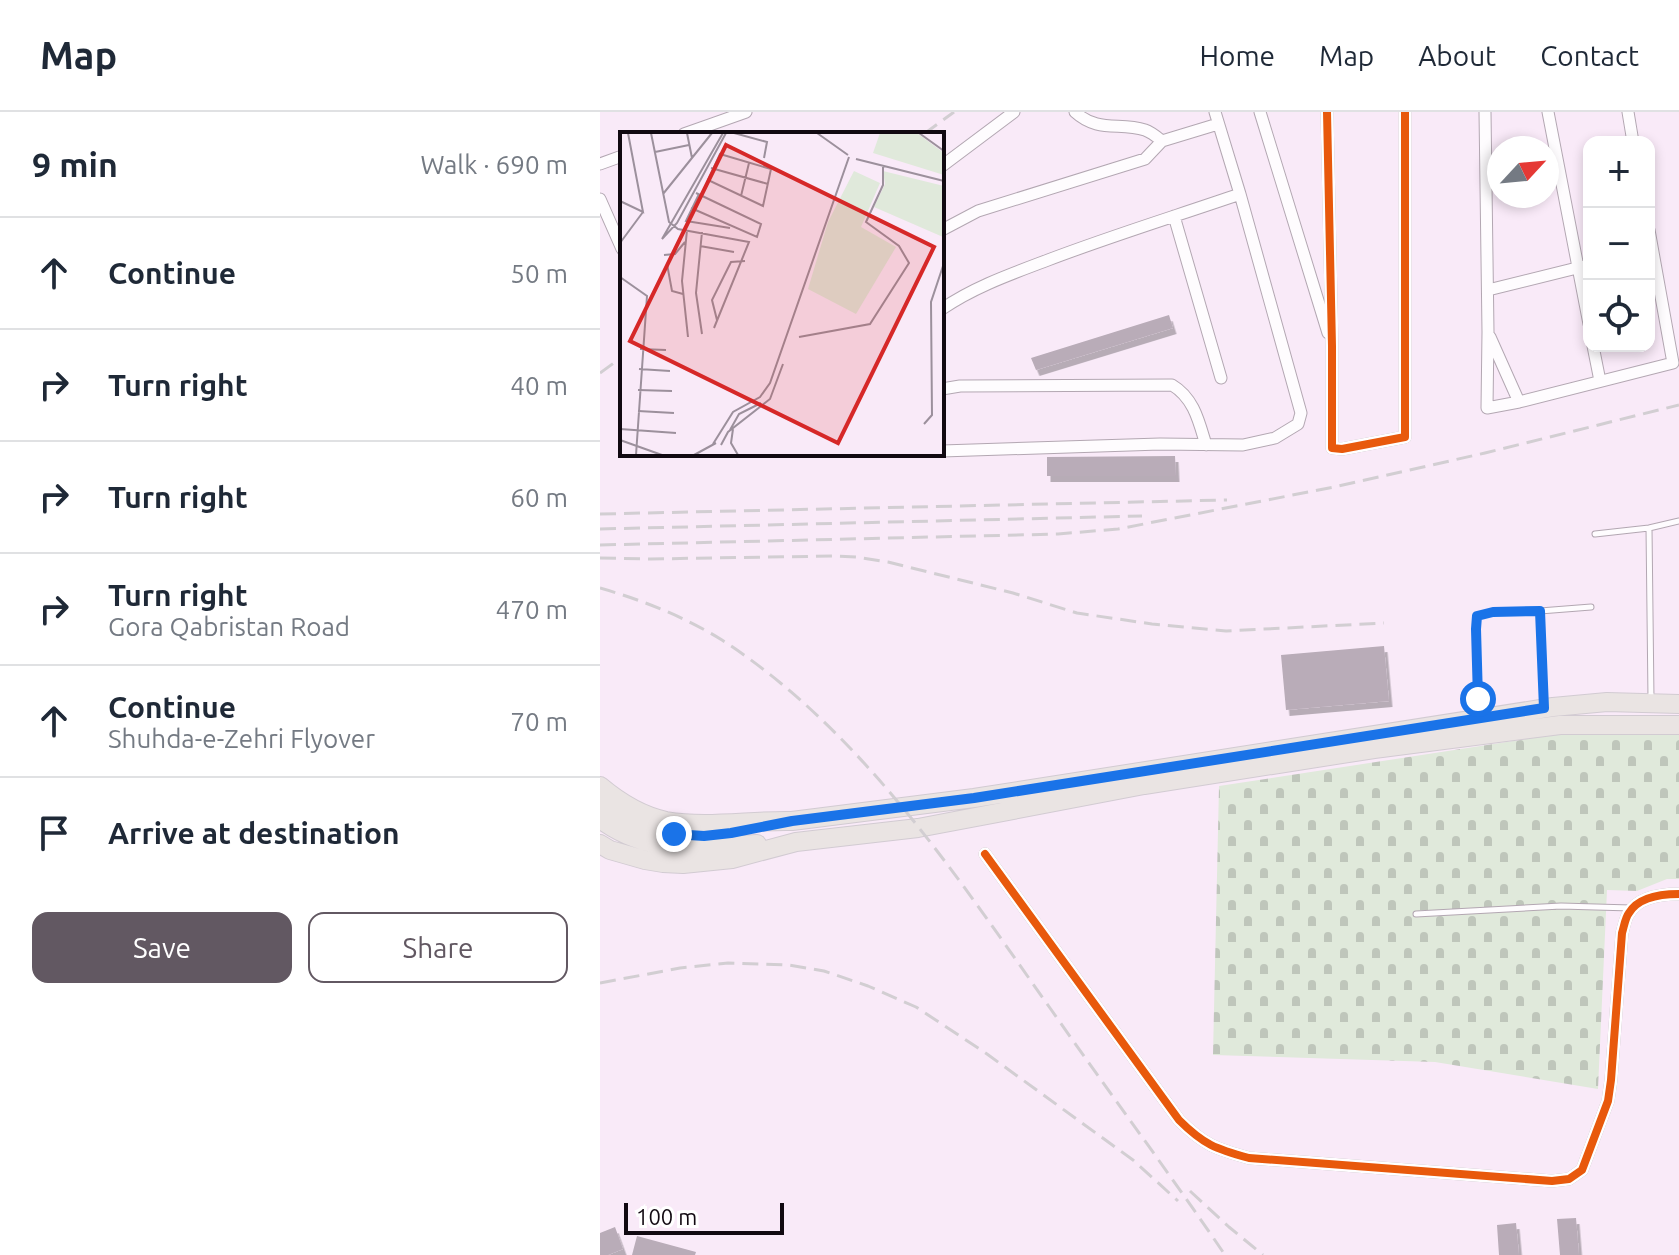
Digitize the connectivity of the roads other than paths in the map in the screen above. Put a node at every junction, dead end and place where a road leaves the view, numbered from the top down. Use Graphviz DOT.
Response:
graph roads {
  1 [pos="746,112"];
  2 [pos="1014,112"];
  3 [pos="1075,112"];
  4 [pos="1260,112"];
  5 [pos="1327,112"];
  6 [pos="1405,112"];
  7 [pos="1485,112"];
  8 [pos="1548,112"];
  9 [pos="1628,112"];
  10 [pos="1216,118"];
  11 [pos="690,132"];
  12 [pos="1632,136"];
  13 [pos="1162,141"];
  14 [pos="620,157"];
  15 [pos="600,164"];
  16 [pos="944,164"];
  17 [pos="1240,194"];
  18 [pos="600,199"];
  19 [pos="1174,216"];
  20 [pos="944,229"];
  21 [pos="620,244"];
  22 [pos="1583,262"];
  23 [pos="1583,266"];
  24 [pos="1655,271"];
  25 [pos="1488,290"];
  26 [pos="944,308"];
  27 [pos="1488,332"];
  28 [pos="1332,346"];
  29 [pos="1594,352"];
  30 [pos="1221,378"];
  31 [pos="1600,381"];
  32 [pos="944,389"];
  33 [pos="1519,402"];
  34 [pos="1206,445"];
  35 [pos="944,451"];
  36 [pos="1679,521"];
  37 [pos="1649,528"];
  38 [pos="1595,534"];
  39 [pos="1591,607"];
  40 [pos="1540,611"];
  41 [pos="1478,699"];
  42 [pos="1651,703"];
  43 [pos="1679,704"];
  44 [pos="1544,708"];
  45 [pos="1679,725"];
  46 [pos="600,786"];
  47 [pos="600,802"];
  48 [pos="600,819"];
  49 [pos="792,821"];
  50 [pos="733,839"];
  51 [pos="796,842"];
  52 [pos="600,844"];
  53 [pos="985,854"];
  54 [pos="1679,894"];
  55 [pos="1633,909"];
  56 [pos="1416,914"];
  1 -- 11 [label="street"];
  2 -- 16 [label="street"];
  3 -- 13 [label="street"];
  4 -- 28 [label="street"];
  5 -- 28 [label="street"];
  6 -- 28 [label="street"];
  7 -- 25 [label="street"];
  8 -- 22 [label="street"];
  9 -- 12 [label="street"];
  10 -- 13 [label="street"];
  10 -- 17 [label="street"];
  13 -- 20 [label="street"];
  14 -- 15 [label="street"];
  17 -- 19 [label="street"];
  17 -- 34 [label="street"];
  18 -- 21 [label="street"];
  19 -- 26 [label="street"];
  19 -- 30 [label="street"];
  23 -- 25 [label="street"];
  24 -- 31 [label="street"];
  25 -- 27 [label="street"];
  27 -- 33 [label="street"];
  27 -- 33 [label="street"];
  29 -- 31 [label="street"];
  31 -- 33 [label="street"];
  32 -- 34 [label="street"];
  34 -- 35 [label="street"];
  36 -- 37 [label="lane"];
  37 -- 38 [label="lane"];
  37 -- 42 [label="lane"];
  39 -- 40 [label="lane"];
  40 -- 41 [label="lane"];
  40 -- 44 [label="lane"];
  42 -- 43 [label="main road"];
  42 -- 44 [label="main road"];
  44 -- 49 [label="main road"];
  45 -- 51 [label="main road"];
  46 -- 49 [label="main road"];
  47 -- 50 [label="main road"];
  48 -- 50 [label="main road"];
  49 -- 50 [label="main road"];
  50 -- 51 [label="main road"];
  51 -- 52 [label="main road"];
  53 -- 55 [label="street"];
  54 -- 55 [label="street"];
  55 -- 56 [label="lane"];
}
